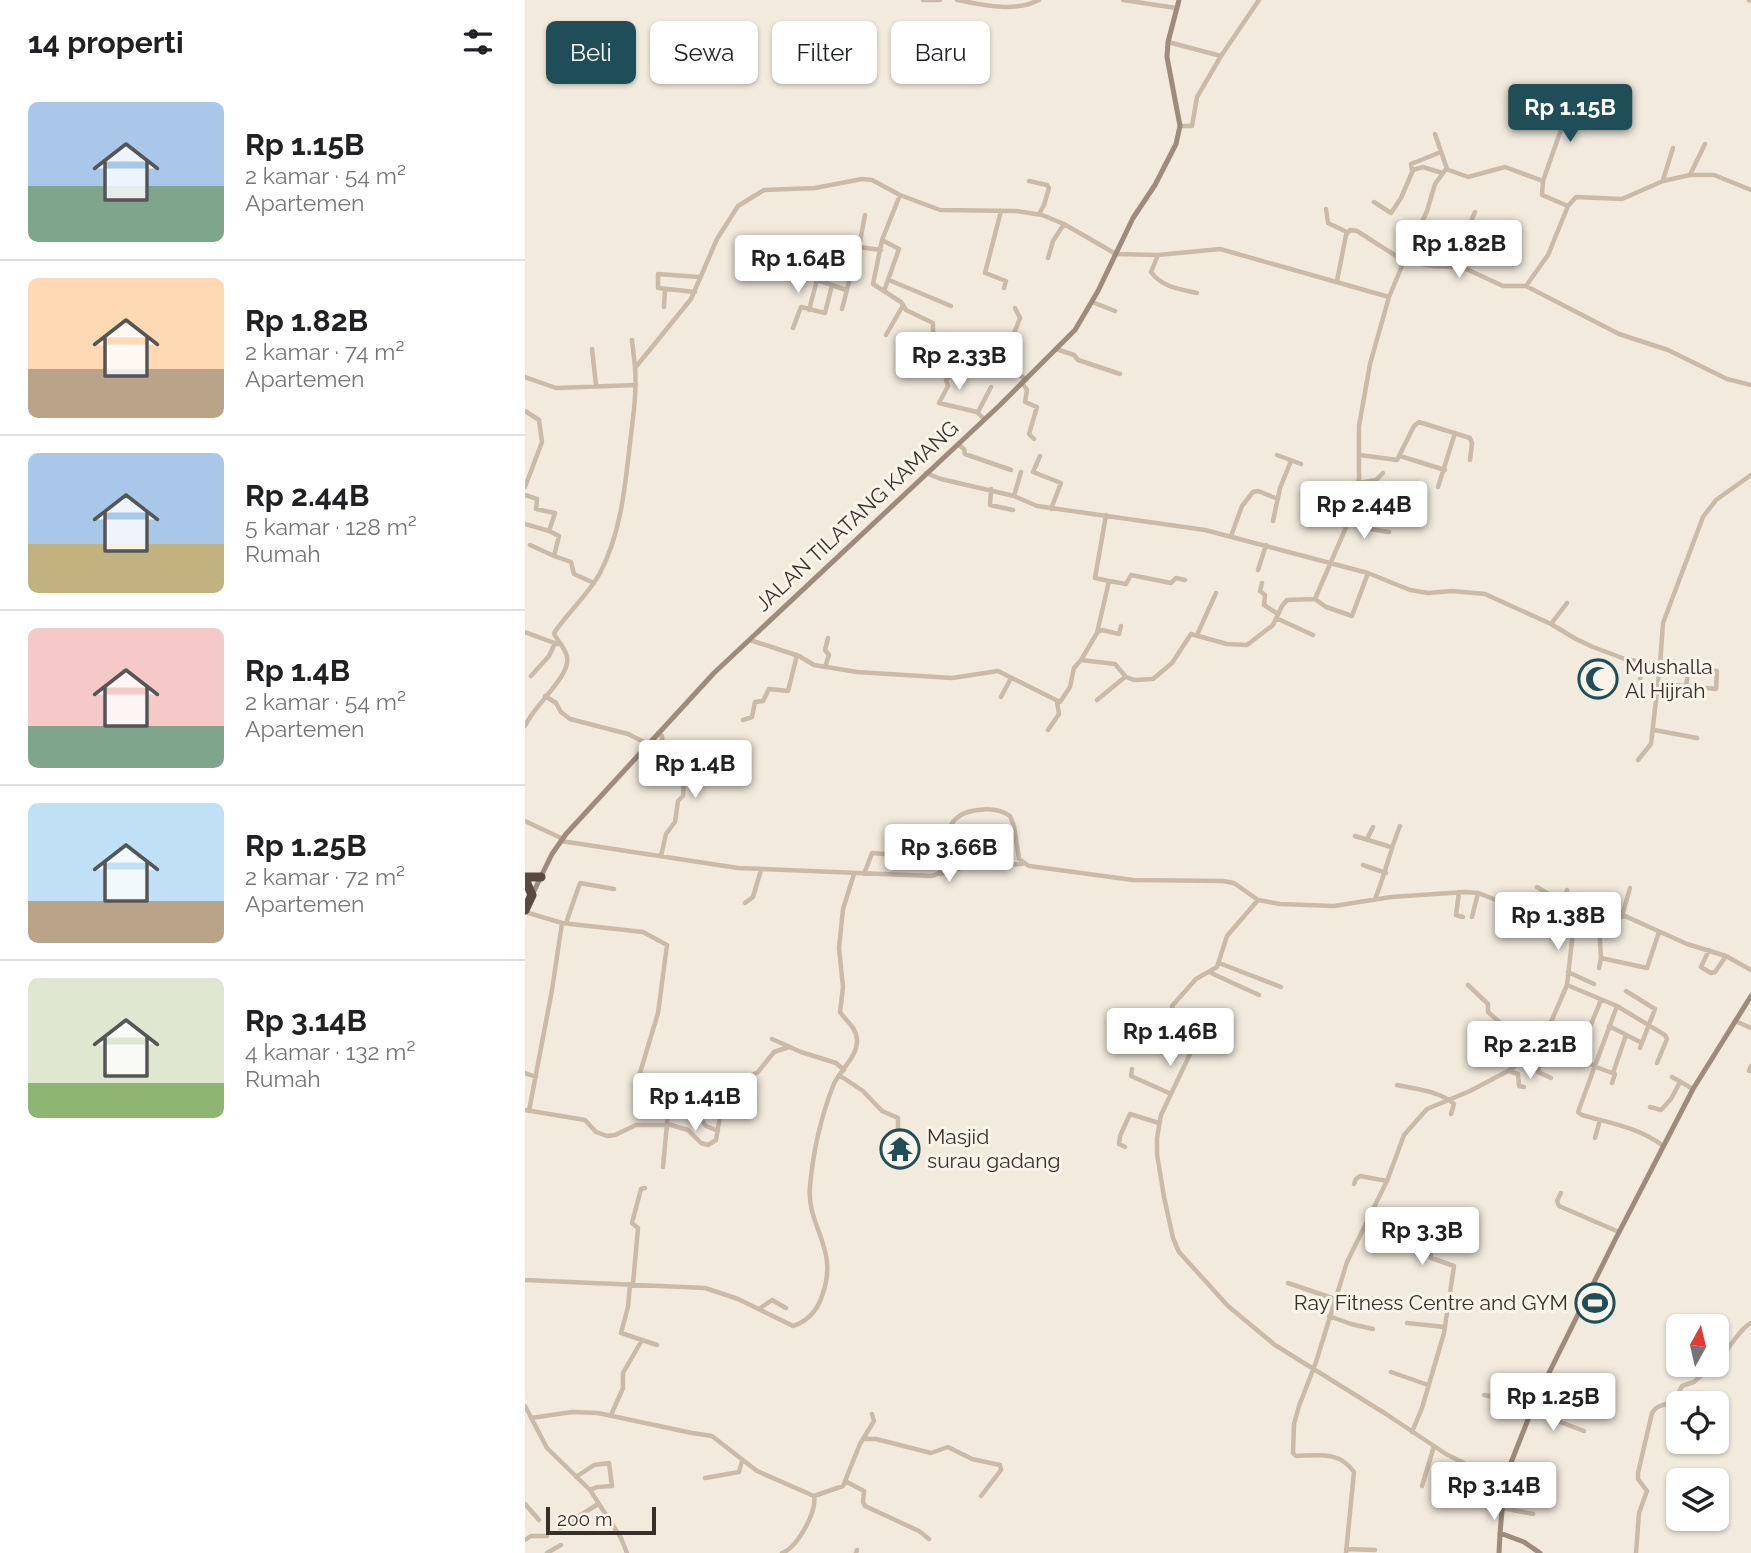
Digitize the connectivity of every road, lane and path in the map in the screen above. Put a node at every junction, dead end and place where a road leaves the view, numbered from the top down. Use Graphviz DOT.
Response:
graph roads {
  1 [pos="923,0"];
  2 [pos="940,0"];
  3 [pos="957,0"];
  4 [pos="999,0"];
  5 [pos="1039,0"];
  6 [pos="1123,0"];
  7 [pos="1179,0"];
  8 [pos="1259,0"];
  9 [pos="999,7"];
  10 [pos="1176,8"];
  11 [pos="1168,42"];
  12 [pos="1221,56"];
  13 [pos="1559,113"];
  14 [pos="1180,126"];
  15 [pos="1435,134"];
  16 [pos="1705,144"];
  17 [pos="1674,148"];
  18 [pos="1441,152"];
  19 [pos="1412,170"];
  20 [pos="1445,171"];
  21 [pos="1690,174"];
  22 [pos="1029,181"];
  23 [pos="1543,181"];
  24 [pos="1663,181"];
  25 [pos="1751,190"];
  26 [pos="900,195"];
  27 [pos="1374,202"];
  28 [pos="1568,206"];
  29 [pos="1326,209"];
  30 [pos="1001,211"];
  31 [pos="1475,212"];
  32 [pos="1039,214"];
  33 [pos="865,215"];
  34 [pos="1063,224"];
  35 [pos="1347,232"];
  36 [pos="882,240"];
  37 [pos="859,247"];
  38 [pos="881,250"];
  39 [pos="1116,254"];
  40 [pos="1158,256"];
  41 [pos="1048,258"];
  42 [pos="1403,261"];
  43 [pos="1452,266"];
  44 [pos="800,274"];
  45 [pos="699,276"];
  46 [pos="817,280"];
  47 [pos="889,280"];
  48 [pos="1337,281"];
  49 [pos="832,285"];
  50 [pos="1526,286"];
  51 [pos="1004,288"];
  52 [pos="665,289"];
  53 [pos="845,290"];
  54 [pos="884,291"];
  55 [pos="695,292"];
  56 [pos="1197,293"];
  57 [pos="1389,297"];
  58 [pos="1092,302"];
  59 [pos="951,306"];
  60 [pos="664,307"];
  61 [pos="902,307"];
  62 [pos="842,309"];
  63 [pos="1015,309"];
  64 [pos="809,310"];
  65 [pos="1115,311"];
  66 [pos="793,328"];
  67 [pos="885,335"];
  68 [pos="632,340"];
  69 [pos="1055,348"];
  70 [pos="592,349"];
  71 [pos="973,351"];
  72 [pos="1006,366"];
  73 [pos="635,368"];
  74 [pos="1119,374"];
  75 [pos="525,377"];
  76 [pos="1024,382"];
  77 [pos="636,384"];
  78 [pos="596,385"];
  79 [pos="1751,385"];
  80 [pos="991,387"];
  81 [pos="525,411"];
  82 [pos="978,412"];
  83 [pos="984,419"];
  84 [pos="1455,433"];
  85 [pos="1034,439"];
  86 [pos="958,444"];
  87 [pos="1360,455"];
  88 [pos="1040,456"];
  89 [pos="1277,456"];
  90 [pos="1400,456"];
  91 [pos="1469,460"];
  92 [pos="1291,461"];
  93 [pos="1301,464"];
  94 [pos="1444,470"];
  95 [pos="1011,471"];
  96 [pos="1021,472"];
  97 [pos="926,473"];
  98 [pos="1383,473"];
  99 [pos="1751,475"];
  100 [pos="1358,483"];
  101 [pos="525,487"];
  102 [pos="1438,487"];
  103 [pos="991,489"];
  104 [pos="525,495"];
  105 [pos="1014,496"];
  106 [pos="1278,499"];
  107 [pos="1051,509"];
  108 [pos="1013,510"];
  109 [pos="1106,515"];
  110 [pos="1350,518"];
  111 [pos="1273,521"];
  112 [pos="525,524"];
  113 [pos="549,531"];
  114 [pos="1389,532"];
  115 [pos="1231,536"];
  116 [pos="530,545"];
  117 [pos="1266,545"];
  118 [pos="554,556"];
  119 [pos="1329,562"];
  120 [pos="1258,570"];
  121 [pos="1369,573"];
  122 [pos="1185,580"];
  123 [pos="1109,581"];
  124 [pos="594,583"];
  125 [pos="1262,583"];
  126 [pos="1216,593"];
  127 [pos="1315,599"];
  128 [pos="1567,603"];
  129 [pos="1277,616"];
  130 [pos="1551,624"];
  131 [pos="1121,626"];
  132 [pos="525,632"];
  133 [pos="1097,633"];
  134 [pos="1197,635"];
  135 [pos="1313,635"];
  136 [pos="828,638"];
  137 [pos="749,639"];
  138 [pos="555,643"];
  139 [pos="562,646"];
  140 [pos="797,655"];
  141 [pos="1081,660"];
  142 [pos="1644,664"];
  143 [pos="1660,666"];
  144 [pos="825,667"];
  145 [pos="531,676"];
  146 [pos="1126,677"];
  147 [pos="1011,678"];
  148 [pos="1640,680"];
  149 [pos="1659,684"];
  150 [pos="1686,686"];
  151 [pos="545,695"];
  152 [pos="1002,697"];
  153 [pos="1097,700"];
  154 [pos="1057,702"];
  155 [pos="743,720"];
  156 [pos="525,726"];
  157 [pos="1048,730"];
  158 [pos="1654,730"];
  159 [pos="658,733"];
  160 [pos="1697,738"];
  161 [pos="647,744"];
  162 [pos="688,754"];
  163 [pos="726,757"];
  164 [pos="1638,760"];
  165 [pos="525,821"];
  166 [pos="1399,826"];
  167 [pos="1373,827"];
  168 [pos="1355,835"];
  169 [pos="1367,839"];
  170 [pos="562,840"];
  171 [pos="1391,847"];
  172 [pos="889,855"];
  173 [pos="661,856"];
  174 [pos="908,856"];
  175 [pos="1023,864"];
  176 [pos="893,865"];
  177 [pos="1363,865"];
  178 [pos="761,870"];
  179 [pos="1386,873"];
  180 [pos="854,874"];
  181 [pos="864,874"];
  182 [pos="940,874"];
  183 [pos="541,877"];
  184 [pos="525,878"];
  185 [pos="1537,887"];
  186 [pos="1630,888"];
  187 [pos="614,889"];
  188 [pos="1567,890"];
  189 [pos="1459,892"];
  190 [pos="1478,893"];
  191 [pos="532,895"];
  192 [pos="1258,900"];
  193 [pos="1375,900"];
  194 [pos="745,903"];
  195 [pos="525,911"];
  196 [pos="1622,916"];
  197 [pos="1463,917"];
  198 [pos="1472,917"];
  199 [pos="1545,919"];
  200 [pos="1559,922"];
  201 [pos="564,923"];
  202 [pos="1574,923"];
  203 [pos="1598,923"];
  204 [pos="1659,932"];
  205 [pos="1709,950"];
  206 [pos="1726,956"];
  207 [pos="1601,958"];
  208 [pos="1219,962"];
  209 [pos="1599,968"];
  210 [pos="1751,971"];
  211 [pos="1568,972"];
  212 [pos="1210,973"];
  213 [pos="1468,985"];
  214 [pos="1567,985"];
  215 [pos="1594,985"];
  216 [pos="1282,987"];
  217 [pos="1626,991"];
  218 [pos="1259,995"];
  219 [pos="1751,996"];
  220 [pos="1601,1000"];
  221 [pos="1617,1006"];
  222 [pos="1735,1021"];
  223 [pos="1609,1026"];
  224 [pos="1649,1026"];
  225 [pos="1751,1028"];
  226 [pos="1626,1035"];
  227 [pos="772,1039"];
  228 [pos="789,1047"];
  229 [pos="1538,1048"];
  230 [pos="1531,1055"];
  231 [pos="1657,1063"];
  232 [pos="1596,1067"];
  233 [pos="1132,1069"];
  234 [pos="844,1070"];
  235 [pos="1508,1071"];
  236 [pos="525,1073"];
  237 [pos="1613,1073"];
  238 [pos="839,1075"];
  239 [pos="536,1077"];
  240 [pos="1672,1077"];
  241 [pos="1551,1078"];
  242 [pos="1680,1082"];
  243 [pos="1612,1083"];
  244 [pos="1397,1085"];
  245 [pos="1524,1087"];
  246 [pos="1693,1089"];
  247 [pos="1171,1094"];
  248 [pos="1448,1099"];
  249 [pos="1650,1107"];
  250 [pos="527,1111"];
  251 [pos="1451,1114"];
  252 [pos="699,1116"];
  253 [pos="1600,1120"];
  254 [pos="1159,1123"];
  255 [pos="668,1125"];
  256 [pos="717,1131"];
  257 [pos="1595,1138"];
  258 [pos="886,1143"];
  259 [pos="1664,1146"];
  260 [pos="1125,1147"];
  261 [pos="663,1167"];
  262 [pos="1387,1181"];
  263 [pos="1354,1184"];
  264 [pos="645,1188"];
  265 [pos="1561,1193"];
  266 [pos="1372,1211"];
  267 [pos="1619,1232"];
  268 [pos="525,1280"];
  269 [pos="1289,1283"];
  270 [pos="632,1284"];
  271 [pos="1335,1299"];
  272 [pos="786,1308"];
  273 [pos="759,1309"];
  274 [pos="1329,1316"];
  275 [pos="1407,1323"];
  276 [pos="1751,1323"];
  277 [pos="1445,1327"];
  278 [pos="1373,1329"];
  279 [pos="642,1340"];
  280 [pos="657,1345"];
  281 [pos="1729,1348"];
  282 [pos="1313,1369"];
  283 [pos="1391,1373"];
  284 [pos="1700,1377"];
  285 [pos="1493,1381"];
  286 [pos="1428,1385"];
  287 [pos="1540,1392"];
  288 [pos="1484,1395"];
  289 [pos="525,1406"];
  290 [pos="1532,1409"];
  291 [pos="872,1414"];
  292 [pos="611,1415"];
  293 [pos="531,1418"];
  294 [pos="1584,1431"];
  295 [pos="1412,1432"];
  296 [pos="862,1439"];
  297 [pos="1434,1446"];
  298 [pos="742,1460"];
  299 [pos="576,1477"];
  300 [pos="705,1478"];
  301 [pos="845,1481"];
  302 [pos="1504,1484"];
  303 [pos="1422,1486"];
  304 [pos="590,1490"];
  305 [pos="814,1496"];
  306 [pos="981,1496"];
  307 [pos="525,1504"];
  308 [pos="598,1504"];
  309 [pos="1501,1508"];
  310 [pos="1533,1514"];
  311 [pos="538,1520"];
  312 [pos="560,1528"];
  313 [pos="1500,1533"];
  314 [pos="547,1536"];
  315 [pos="1511,1536"];
  316 [pos="929,1539"];
  317 [pos="525,1540"];
  318 [pos="1499,1543"];
  319 [pos="561,1545"];
  320 [pos="1375,1550"];
  321 [pos="1346,1551"];
  322 [pos="547,1553"];
  323 [pos="627,1553"];
  324 [pos="782,1553"];
  325 [pos="1499,1553"];
  326 [pos="1539,1553"];
  327 [pos="1636,1553"];
  1 -- 2 [label="street"];
  3 -- 9 [label="street"];
  4 -- 9 [label="street"];
  5 -- 9 [label="street"];
  6 -- 10 [label="street"];
  7 -- 10 [label="street, JALAN TILATANG KAMANG"];
  8 -- 12 [label="street"];
  10 -- 11 [label="street, JALAN TILATANG KAMANG"];
  11 -- 12 [label="street"];
  11 -- 14 [label="street, JALAN TILATANG KAMANG"];
  12 -- 14 [label="street"];
  13 -- 23 [label="street"];
  14 -- 39 [label="street, JALAN TILATANG KAMANG"];
  15 -- 18 [label="street"];
  16 -- 21 [label="street"];
  17 -- 24 [label="street"];
  18 -- 19 [label="street"];
  18 -- 20 [label="street"];
  19 -- 20 [label="street"];
  19 -- 27 [label="street"];
  20 -- 23 [label="street"];
  20 -- 42 [label="street"];
  21 -- 24 [label="street"];
  21 -- 25 [label="street"];
  22 -- 32 [label="street"];
  23 -- 28 [label="street"];
  24 -- 28 [label="street"];
  26 -- 30 [label="street"];
  26 -- 36 [label="street"];
  26 -- 45 [label="street"];
  28 -- 50 [label="street"];
  29 -- 35 [label="street"];
  30 -- 32 [label="street"];
  30 -- 51 [label="street"];
  31 -- 43 [label="street"];
  32 -- 34 [label="street"];
  33 -- 37 [label="street"];
  34 -- 39 [label="street"];
  34 -- 41 [label="street"];
  35 -- 42 [label="street"];
  35 -- 48 [label="street"];
  36 -- 38 [label="street"];
  36 -- 47 [label="street"];
  37 -- 38 [label="street"];
  37 -- 53 [label="street"];
  38 -- 54 [label="street"];
  39 -- 40 [label="street"];
  39 -- 58 [label="street, JALAN TILATANG KAMANG"];
  40 -- 48 [label="street"];
  40 -- 56 [label="street"];
  42 -- 43 [label="street"];
  42 -- 57 [label="street"];
  43 -- 50 [label="street"];
  44 -- 46 [label="street"];
  45 -- 52 [label="street"];
  45 -- 55 [label="street"];
  46 -- 49 [label="street"];
  46 -- 64 [label="street"];
  47 -- 54 [label="street"];
  47 -- 59 [label="street"];
  48 -- 57 [label="street"];
  49 -- 53 [label="street"];
  49 -- 64 [label="street"];
  50 -- 79 [label="street"];
  52 -- 55 [label="street"];
  52 -- 60 [label="street"];
  53 -- 62 [label="street"];
  54 -- 61 [label="street"];
  55 -- 73 [label="street"];
  57 -- 87 [label="street"];
  58 -- 65 [label="street"];
  58 -- 69 [label="street, JALAN TILATANG KAMANG"];
  61 -- 67 [label="street"];
  61 -- 71 [label="street"];
  63 -- 72 [label="street"];
  64 -- 66 [label="street"];
  68 -- 73 [label="street"];
  69 -- 74 [label="street"];
  69 -- 76 [label="street, JALAN TILATANG KAMANG"];
  70 -- 78 [label="street"];
  71 -- 72 [label="street"];
  71 -- 82 [label="street"];
  72 -- 76 [label="street"];
  73 -- 77 [label="street"];
  75 -- 78 [label="street"];
  76 -- 83 [label="street, JALAN TILATANG KAMANG"];
  76 -- 85 [label="street"];
  77 -- 78 [label="street"];
  77 -- 124 [label="street"];
  80 -- 82 [label="street"];
  81 -- 101 [label="street"];
  82 -- 83 [label="street"];
  83 -- 86 [label="street, JALAN TILATANG KAMANG"];
  84 -- 90 [label="street"];
  84 -- 91 [label="street"];
  84 -- 94 [label="street"];
  86 -- 95 [label="street"];
  86 -- 97 [label="street, JALAN TILATANG KAMANG"];
  87 -- 90 [label="street"];
  87 -- 100 [label="street"];
  88 -- 107 [label="street"];
  89 -- 92 [label="street"];
  90 -- 94 [label="street"];
  92 -- 93 [label="street"];
  92 -- 106 [label="street"];
  94 -- 102 [label="street"];
  96 -- 105 [label="street"];
  97 -- 103 [label="street"];
  97 -- 137 [label="street, JALAN TILATANG KAMANG"];
  98 -- 100 [label="street"];
  99 -- 143 [label="street"];
  100 -- 110 [label="street"];
  103 -- 105 [label="street"];
  103 -- 108 [label="street"];
  104 -- 113 [label="street"];
  105 -- 107 [label="street"];
  106 -- 111 [label="street"];
  106 -- 115 [label="street"];
  107 -- 109 [label="street"];
  109 -- 115 [label="street"];
  109 -- 123 [label="street"];
  110 -- 114 [label="street"];
  110 -- 119 [label="street"];
  112 -- 113 [label="street"];
  113 -- 118 [label="street"];
  115 -- 117 [label="street"];
  116 -- 118 [label="street"];
  117 -- 119 [label="street"];
  117 -- 120 [label="street"];
  118 -- 124 [label="street"];
  119 -- 121 [label="street"];
  119 -- 127 [label="street"];
  121 -- 127 [label="street"];
  121 -- 130 [label="street"];
  122 -- 123 [label="street"];
  123 -- 133 [label="street"];
  124 -- 139 [label="street"];
  125 -- 129 [label="street"];
  126 -- 134 [label="street"];
  127 -- 129 [label="street"];
  128 -- 130 [label="street"];
  129 -- 134 [label="street"];
  129 -- 135 [label="street"];
  130 -- 142 [label="street"];
  131 -- 133 [label="street"];
  132 -- 138 [label="street"];
  133 -- 141 [label="street"];
  134 -- 146 [label="street"];
  136 -- 144 [label="street"];
  137 -- 140 [label="street"];
  137 -- 159 [label="street, JALAN TILATANG KAMANG"];
  138 -- 139 [label="street"];
  138 -- 145 [label="street"];
  139 -- 151 [label="street"];
  140 -- 144 [label="street"];
  140 -- 155 [label="street"];
  141 -- 146 [label="street"];
  141 -- 154 [label="street"];
  142 -- 143 [label="street"];
  142 -- 148 [label="street"];
  143 -- 149 [label="street"];
  144 -- 147 [label="street"];
  146 -- 153 [label="street"];
  147 -- 152 [label="street"];
  147 -- 154 [label="street"];
  149 -- 150 [label="street"];
  149 -- 158 [label="street"];
  150 -- 150 [label="street"];
  151 -- 156 [label="street"];
  151 -- 161 [label="street"];
  154 -- 157 [label="street"];
  158 -- 160 [label="street"];
  158 -- 164 [label="street"];
  159 -- 161 [label="street, JALAN TILATANG KAMANG"];
  159 -- 162 [label="street"];
  161 -- 170 [label="street, JALAN TILATANG KAMANG"];
  162 -- 163 [label="street"];
  162 -- 173 [label="street"];
  165 -- 170 [label="street"];
  166 -- 171 [label="street"];
  167 -- 169 [label="street"];
  168 -- 169 [label="street"];
  169 -- 171 [label="street"];
  170 -- 173 [label="street"];
  170 -- 183 [label="street, JALAN TILATANG KAMANG"];
  171 -- 179 [label="street"];
  172 -- 174 [label="street"];
  172 -- 176 [label="street"];
  172 -- 181 [label="street"];
  173 -- 178 [label="street"];
  175 -- 182 [label="street"];
  175 -- 182 [label="street"];
  175 -- 192 [label="street"];
  177 -- 179 [label="street"];
  178 -- 180 [label="street"];
  178 -- 194 [label="street"];
  179 -- 193 [label="street"];
  180 -- 181 [label="street"];
  180 -- 234 [label="street"];
  181 -- 182 [label="street"];
  183 -- 184 [label="highway"];
  183 -- 191 [label="street, JALAN TILATANG KAMANG"];
  184 -- 191 [label="highway"];
  185 -- 199 [label="street"];
  186 -- 196 [label="street"];
  187 -- 201 [label="street"];
  188 -- 200 [label="street"];
  189 -- 190 [label="street"];
  189 -- 193 [label="street"];
  189 -- 197 [label="street"];
  190 -- 198 [label="street"];
  190 -- 199 [label="street"];
  191 -- 195 [label="highway"];
  192 -- 193 [label="street"];
  192 -- 208 [label="street"];
  195 -- 201 [label="street"];
  196 -- 203 [label="street"];
  196 -- 204 [label="street"];
  199 -- 200 [label="street"];
  200 -- 202 [label="street"];
  201 -- 239 [label="street"];
  201 -- 255 [label="street"];
  202 -- 203 [label="street"];
  202 -- 211 [label="street"];
  203 -- 207 [label="street"];
  204 -- 205 [label="street"];
  204 -- 207 [label="street"];
  205 -- 206 [label="street"];
  205 -- 206 [label="street"];
  206 -- 210 [label="street"];
  207 -- 209 [label="street"];
  208 -- 212 [label="street"];
  208 -- 216 [label="street"];
  211 -- 214 [label="street"];
  211 -- 215 [label="street"];
  212 -- 218 [label="street"];
  212 -- 247 [label="street"];
  213 -- 229 [label="street"];
  214 -- 220 [label="street"];
  214 -- 229 [label="street"];
  217 -- 224 [label="street"];
  219 -- 222 [label="street"];
  220 -- 221 [label="street"];
  220 -- 232 [label="street"];
  221 -- 223 [label="street"];
  221 -- 224 [label="street"];
  222 -- 225 [label="street"];
  222 -- 246 [label="street"];
  223 -- 226 [label="street"];
  223 -- 232 [label="street"];
  224 -- 226 [label="street"];
  224 -- 231 [label="street"];
  226 -- 237 [label="street"];
  227 -- 228 [label="street"];
  228 -- 234 [label="street"];
  228 -- 256 [label="street"];
  229 -- 230 [label="street"];
  230 -- 235 [label="street"];
  230 -- 241 [label="street"];
  232 -- 237 [label="street"];
  232 -- 253 [label="street"];
  233 -- 247 [label="street"];
  234 -- 238 [label="street"];
  235 -- 245 [label="street"];
  235 -- 248 [label="street"];
  236 -- 239 [label="street"];
  237 -- 243 [label="street"];
  238 -- 258 [label="street"];
  238 -- 273 [label="street"];
  239 -- 250 [label="street"];
  240 -- 242 [label="street"];
  242 -- 246 [label="street"];
  242 -- 249 [label="street"];
  244 -- 248 [label="street"];
  246 -- 259 [label="street"];
  247 -- 254 [label="street"];
  248 -- 251 [label="street"];
  248 -- 262 [label="street"];
  250 -- 255 [label="street"];
  252 -- 256 [label="street"];
  253 -- 257 [label="street"];
  253 -- 259 [label="street"];
  254 -- 260 [label="street"];
  254 -- 282 [label="street"];
  255 -- 256 [label="street"];
  255 -- 261 [label="street"];
  259 -- 267 [label="street"];
  262 -- 263 [label="street"];
  262 -- 266 [label="street"];
  264 -- 270 [label="street"];
  265 -- 267 [label="street"];
  266 -- 271 [label="street"];
  266 -- 277 [label="street"];
  267 -- 287 [label="street"];
  268 -- 270 [label="street"];
  269 -- 271 [label="street"];
  270 -- 273 [label="street"];
  270 -- 279 [label="street"];
  271 -- 274 [label="street"];
  272 -- 273 [label="street"];
  274 -- 278 [label="street"];
  274 -- 282 [label="street"];
  275 -- 277 [label="street"];
  276 -- 281 [label="street"];
  277 -- 286 [label="street"];
  279 -- 280 [label="street"];
  279 -- 292 [label="street"];
  282 -- 295 [label="street"];
  282 -- 321 [label="street"];
  283 -- 286 [label="street"];
  284 -- 327 [label="street"];
  285 -- 287 [label="street"];
  286 -- 295 [label="street"];
  287 -- 290 [label="street"];
  288 -- 290 [label="street"];
  289 -- 293 [label="street"];
  290 -- 294 [label="street"];
  290 -- 302 [label="street"];
  291 -- 296 [label="street"];
  292 -- 293 [label="street"];
  292 -- 298 [label="street"];
  293 -- 299 [label="street"];
  295 -- 297 [label="street"];
  296 -- 301 [label="street"];
  296 -- 306 [label="street"];
  297 -- 302 [label="street"];
  297 -- 303 [label="street"];
  298 -- 300 [label="street"];
  298 -- 305 [label="street"];
  299 -- 304 [label="street"];
  299 -- 304 [label="street"];
  301 -- 305 [label="street"];
  301 -- 316 [label="street"];
  302 -- 309 [label="street"];
  304 -- 308 [label="street"];
  305 -- 324 [label="street"];
  307 -- 311 [label="street"];
  308 -- 312 [label="street"];
  308 -- 323 [label="street"];
  309 -- 310 [label="street"];
  309 -- 313 [label="street"];
  313 -- 315 [label="street"];
  313 -- 318 [label="street"];
  314 -- 317 [label="street"];
  315 -- 318 [label="street"];
  315 -- 326 [label="street"];
  318 -- 325 [label="street"];
  319 -- 322 [label="street"];
  320 -- 321 [label="street"];
}
